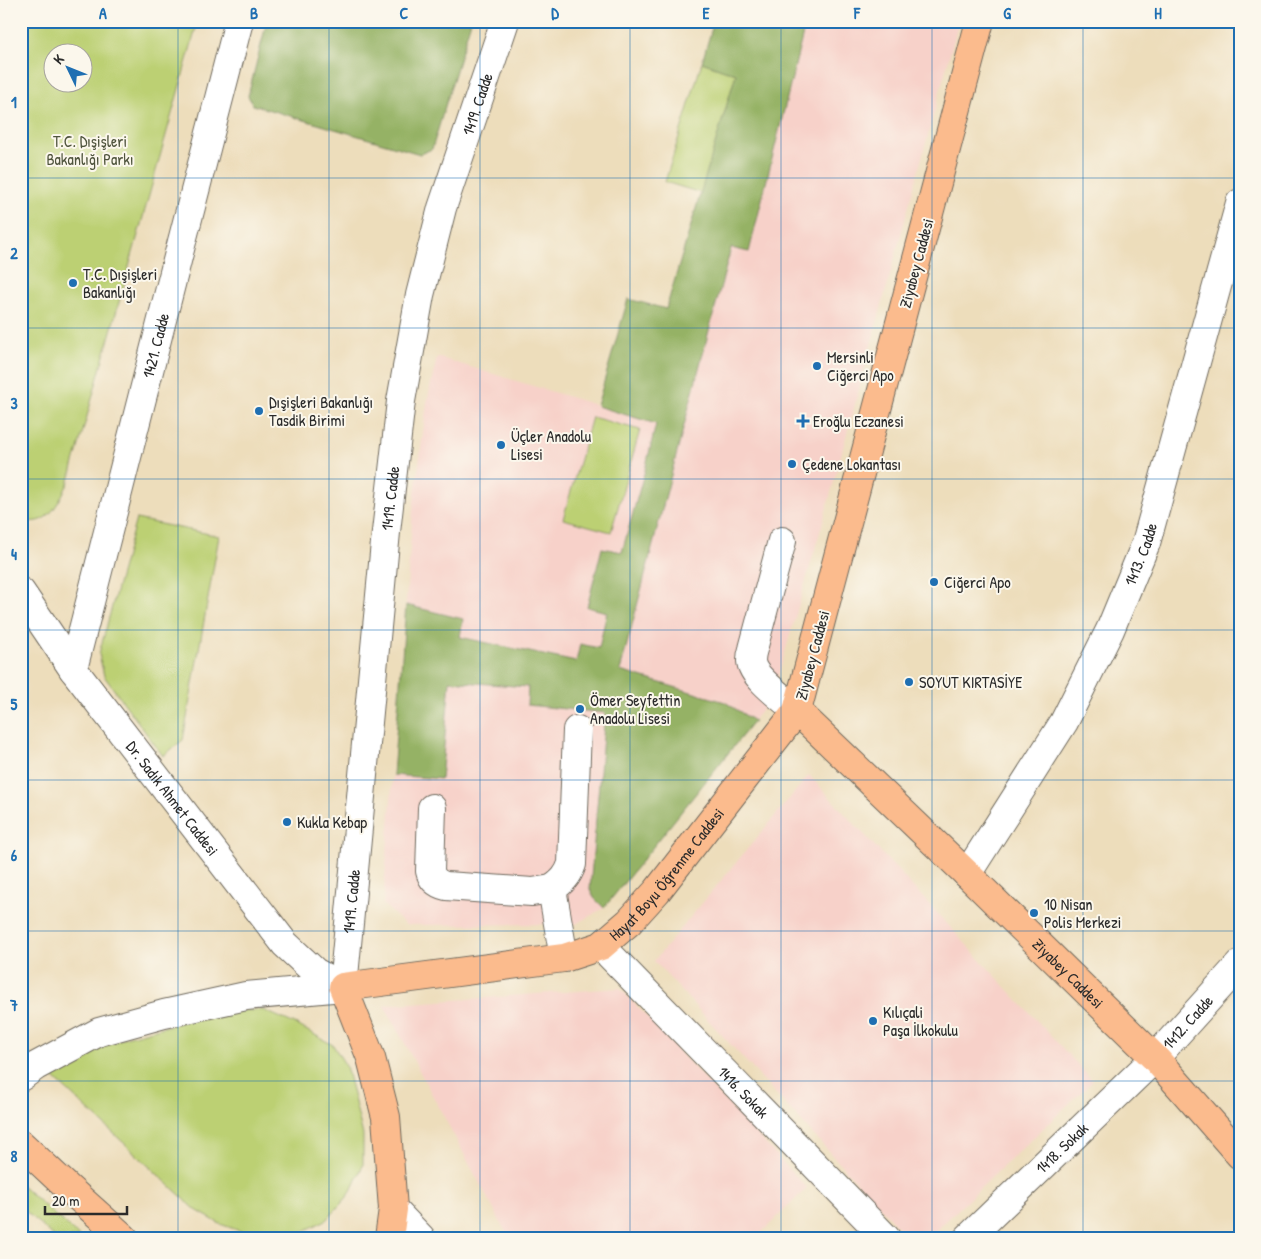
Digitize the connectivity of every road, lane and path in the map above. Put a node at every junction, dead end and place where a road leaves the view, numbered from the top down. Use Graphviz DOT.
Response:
graph roads {
  1 [pos="239,21"];
  2 [pos="505,21"];
  3 [pos="980,21"];
  4 [pos="1240,203"];
  5 [pos="782,541"];
  6 [pos="21,592"];
  7 [pos="73,669"];
  8 [pos="797,711"];
  9 [pos="577,730"];
  10 [pos="432,808"];
  11 [pos="967,874"];
  12 [pos="552,889"];
  13 [pos="601,946"];
  14 [pos="564,958"];
  15 [pos="1240,964"];
  16 [pos="343,988"];
  17 [pos="1155,1058"];
  18 [pos="21,1077"];
  19 [pos="21,1144"];
  20 [pos="1240,1155"];
  21 [pos="393,1209"];
  22 [pos="124,1238"];
  23 [pos="371,1238"];
  24 [pos="389,1238"];
  25 [pos="421,1238"];
  26 [pos="886,1238"];
  27 [pos="968,1238"];
  1 -- 7 [label="street, 1421. Cadde"];
  2 -- 16 [label="street, 1419. Cadde"];
  3 -- 8 [label="main road, Ziyabey Caddesi"];
  4 -- 11 [label="street, 1413. Cadde"];
  5 -- 8 [label="street"];
  6 -- 7 [label="street, Dr. Sadık Ahmet Caddesi"];
  7 -- 16 [label="street, Dr. Sadık Ahmet Caddesi"];
  8 -- 11 [label="main road, Ziyabey Caddesi"];
  8 -- 13 [label="main road, Hayat Boyu Öğrenme Caddesi"];
  9 -- 12 [label="street"];
  10 -- 12 [label="street"];
  11 -- 17 [label="main road, Ziyabey Caddesi"];
  12 -- 14 [label="street"];
  13 -- 14 [label="main road, Hayat Boyu Öğrenme Caddesi"];
  13 -- 26 [label="street, 1416. Sokak"];
  14 -- 16 [label="main road, Hayat Boyu Öğrenme Caddesi"];
  15 -- 17 [label="street, 1412. Cadde"];
  16 -- 18 [label="street"];
  16 -- 21 [label="main road"];
  17 -- 20 [label="main road, Ziyabey Caddesi"];
  17 -- 27 [label="street, 1418. Sokak"];
  19 -- 22 [label="main road"];
  21 -- 23 [label="main road"];
  21 -- 24 [label="main road"];
  21 -- 25 [label="street"];
}
